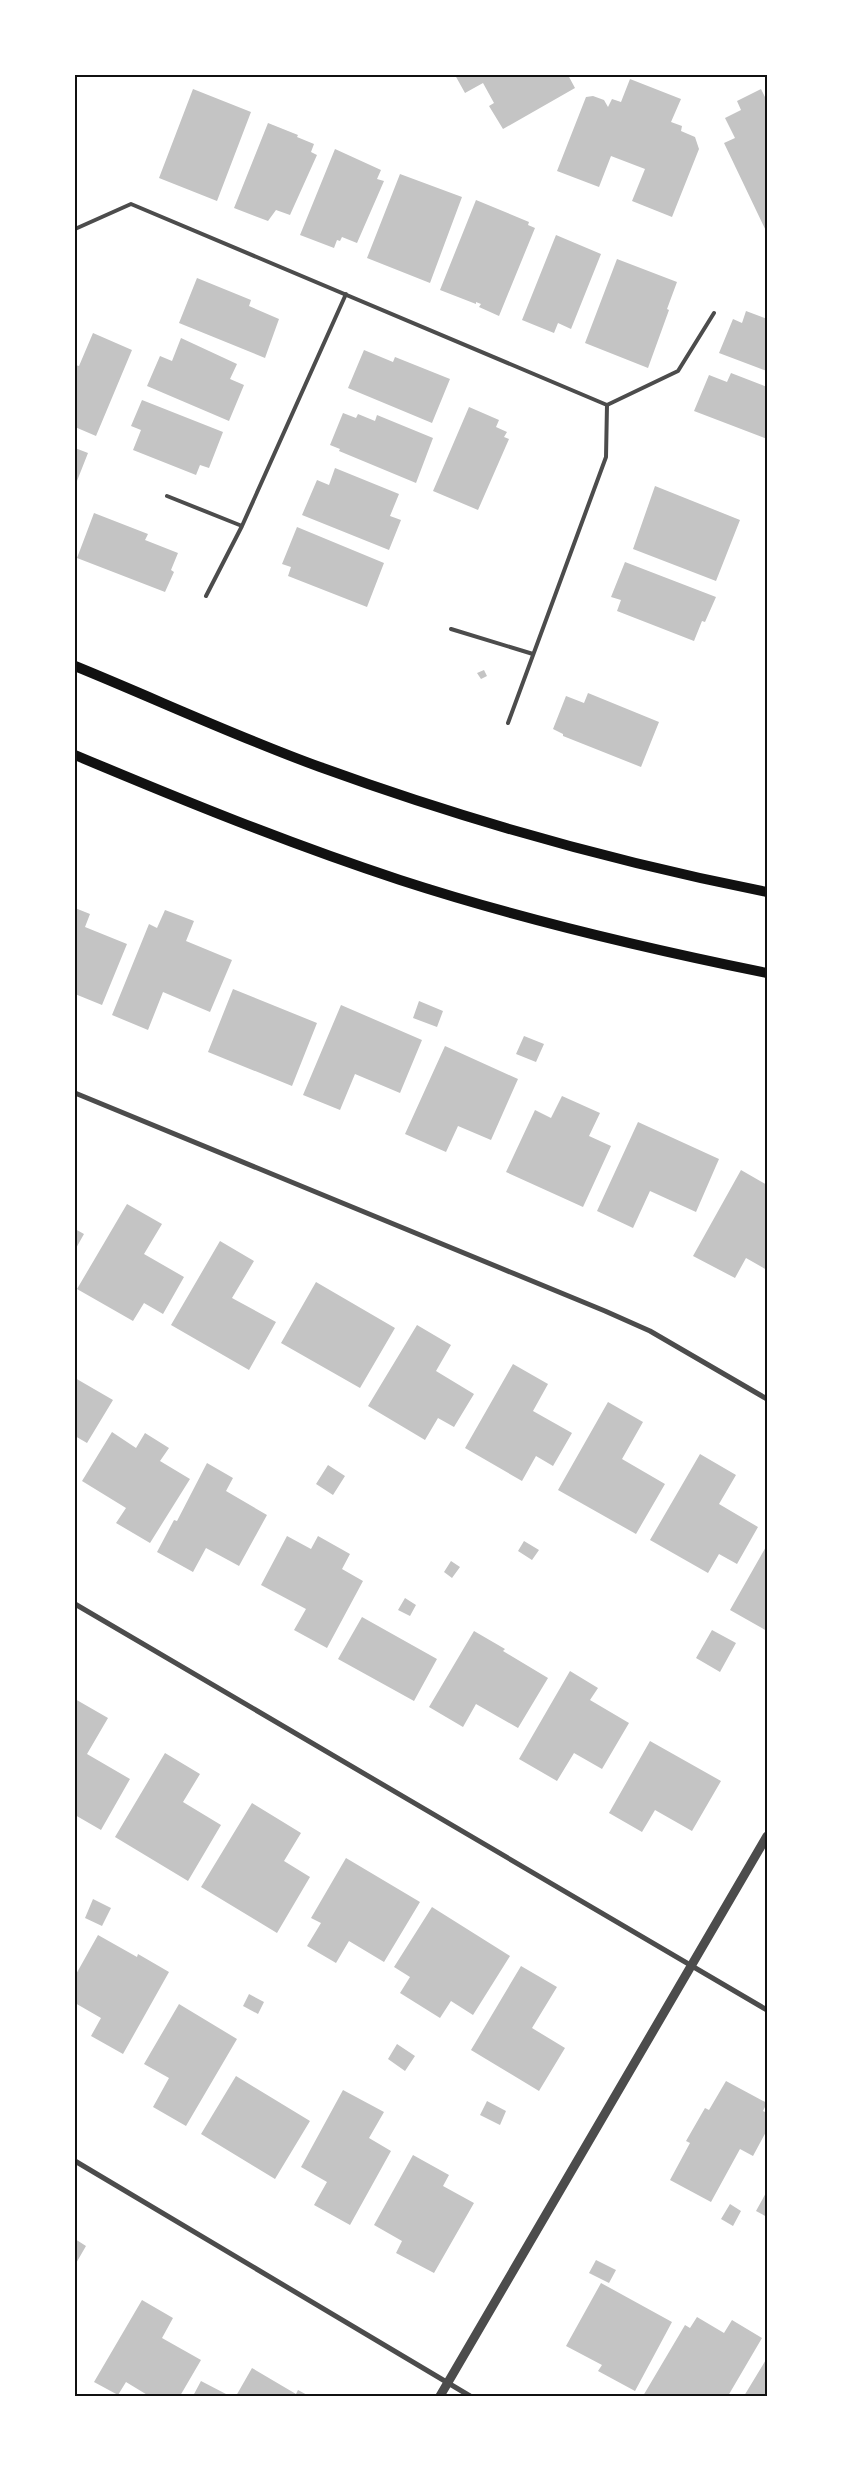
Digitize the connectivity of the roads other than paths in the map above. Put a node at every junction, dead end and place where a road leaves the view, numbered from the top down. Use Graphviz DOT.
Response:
graph roads {
  1 [pos="75,229"];
  2 [pos="346,294"];
  3 [pos="714,313"];
  4 [pos="607,405"];
  5 [pos="167,496"];
  6 [pos="242,526"];
  7 [pos="206,596"];
  8 [pos="451,629"];
  9 [pos="533,654"];
  10 [pos="75,666"];
  11 [pos="508,723"];
  12 [pos="75,756"];
  13 [pos="767,892"];
  14 [pos="767,973"];
  15 [pos="75,1092"];
  16 [pos="767,1399"];
  17 [pos="75,1604"];
  18 [pos="767,1836"];
  19 [pos="691,1965"];
  20 [pos="767,2010"];
  21 [pos="75,2161"];
  22 [pos="448,2383"];
  23 [pos="440,2396"];
  24 [pos="470,2396"];
  1 -- 2 [label="lane"];
  2 -- 4 [label="lane"];
  2 -- 6 [label="lane"];
  3 -- 4 [label="lane"];
  4 -- 9 [label="lane"];
  5 -- 6 [label="lane"];
  6 -- 7 [label="lane"];
  8 -- 9 [label="lane"];
  9 -- 11 [label="lane"];
  10 -- 13 [label="main road"];
  12 -- 14 [label="main road"];
  15 -- 16 [label="street"];
  17 -- 19 [label="street"];
  18 -- 19 [label="street"];
  19 -- 20 [label="street"];
  19 -- 22 [label="street"];
  21 -- 22 [label="street"];
  22 -- 23 [label="street"];
  22 -- 24 [label="street"];
}
